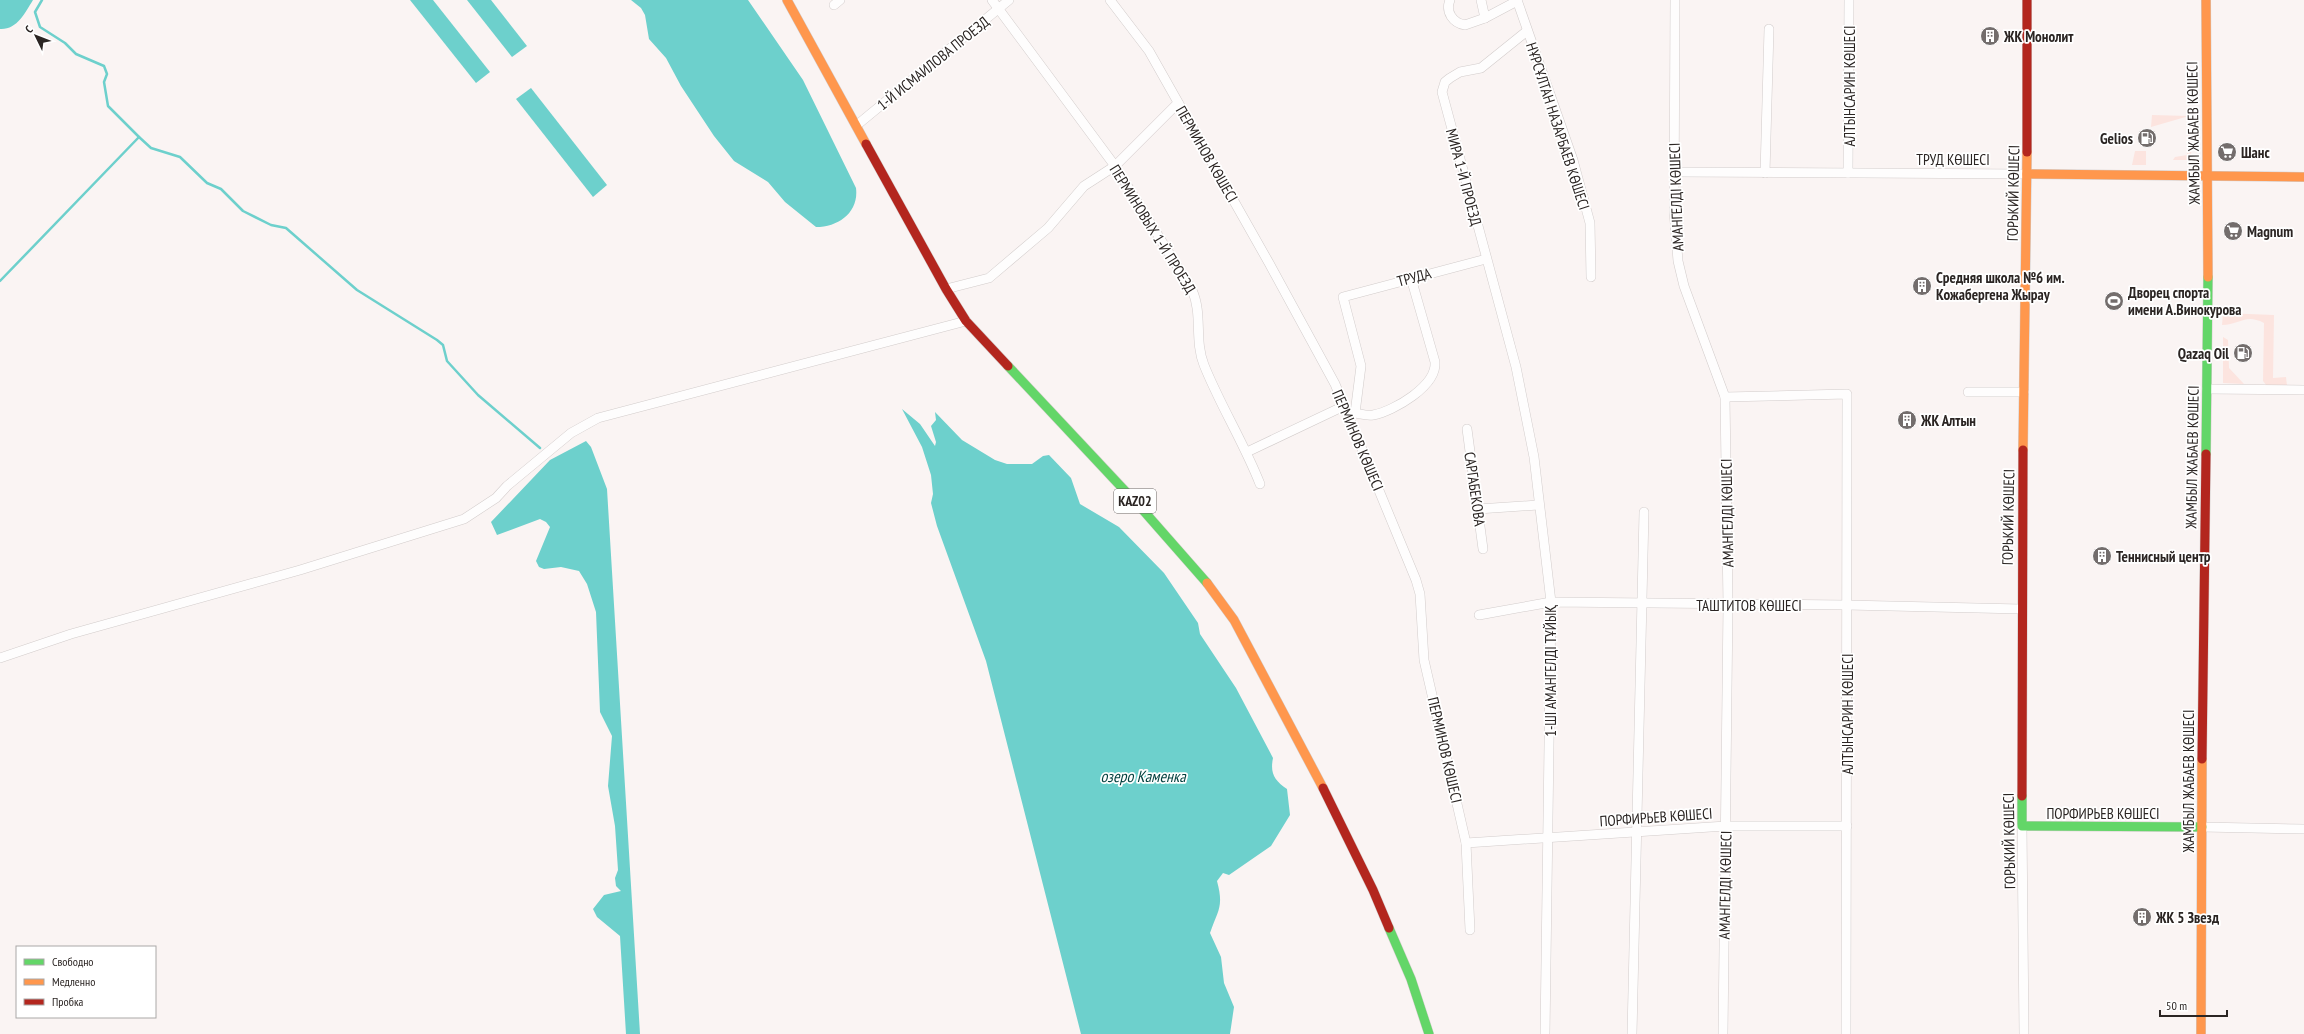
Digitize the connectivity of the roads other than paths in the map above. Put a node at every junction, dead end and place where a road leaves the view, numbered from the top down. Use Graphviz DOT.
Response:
graph roads {
  1 [pos="787,0"];
  2 [pos="992,0"];
  3 [pos="1009,0"];
  4 [pos="1110,0"];
  5 [pos="1450,0"];
  6 [pos="1481,0"];
  7 [pos="1517,0"];
  8 [pos="1675,0"];
  9 [pos="1849,0"];
  10 [pos="2027,0"];
  11 [pos="2206,0"];
  12 [pos="999,9"];
  13 [pos="1485,18"];
  14 [pos="1770,29"];
  15 [pos="1527,31"];
  16 [pos="1178,103"];
  17 [pos="857,125"];
  18 [pos="1115,166"];
  19 [pos="1674,172"];
  20 [pos="1765,173"];
  21 [pos="1848,173"];
  22 [pos="2027,174"];
  23 [pos="2207,176"];
  24 [pos="2304,177"];
  25 [pos="1486,259"];
  26 [pos="1592,276"];
  27 [pos="1411,278"];
  28 [pos="946,289"];
  29 [pos="966,320"];
  30 [pos="1516,367"];
  31 [pos="2207,389"];
  32 [pos="2304,390"];
  33 [pos="1968,392"];
  34 [pos="2024,392"];
  35 [pos="1725,397"];
  36 [pos="1344,406"];
  37 [pos="1351,414"];
  38 [pos="1467,429"];
  39 [pos="1247,452"];
  40 [pos="1260,484"];
  41 [pos="1538,505"];
  42 [pos="1478,509"];
  43 [pos="1644,512"];
  44 [pos="1483,549"];
  45 [pos="1551,602"];
  46 [pos="1642,604"];
  47 [pos="1728,605"];
  48 [pos="1847,605"];
  49 [pos="2021,609"];
  50 [pos="1479,615"];
  51 [pos="0,658"];
  52 [pos="1726,826"];
  53 [pos="1847,826"];
  54 [pos="2022,826"];
  55 [pos="2202,827"];
  56 [pos="2304,829"];
  57 [pos="1637,832"];
  58 [pos="1548,838"];
  59 [pos="1466,843"];
  60 [pos="1470,930"];
  61 [pos="1429,1034"];
  62 [pos="1545,1034"];
  63 [pos="1632,1034"];
  64 [pos="1723,1034"];
  65 [pos="1846,1034"];
  66 [pos="2024,1034"];
  67 [pos="2201,1034"];
  1 -- 17 [label="main road, KAZ02"];
  2 -- 12 [label="street, ПЕРМИНОВЫХ 1-Й ПРОЕЗД"];
  3 -- 12 [label="street, 1-Й ИСМАИЛОВА ПРОЕЗД"];
  4 -- 16 [label="street, ПЕРМИНОВ КӨШЕСІ"];
  5 -- 13 [label="street"];
  6 -- 13 [label="street"];
  7 -- 13 [label="street"];
  7 -- 15 [label="street, НҰРСҰЛТАН НАЗАРБАЕВ КӨШЕСІ"];
  8 -- 19 [label="street, АМАНГЕЛДІ КӨШЕСІ"];
  9 -- 21 [label="street, АЛТЫНСАРИН КӨШЕСІ"];
  10 -- 22 [label="main road, ГОРЬКИЙ КӨШЕСІ"];
  11 -- 23 [label="main road, ЖАМБЫЛ ЖАБАЕВ КӨШЕСІ"];
  12 -- 17 [label="street, 1-Й ИСМАИЛОВА ПРОЕЗД"];
  12 -- 18 [label="street, ПЕРМИНОВЫХ 1-Й ПРОЕЗД"];
  14 -- 20 [label="street"];
  15 -- 25 [label="street, МИРА 1-Й ПРОЕЗД"];
  15 -- 26 [label="street, НҰРСҰЛТАН НАЗАРБАЕВ КӨШЕСІ"];
  16 -- 18 [label="street"];
  16 -- 36 [label="street, ПЕРМИНОВ КӨШЕСІ"];
  17 -- 28 [label="main road, KAZ02"];
  18 -- 28 [label="street"];
  18 -- 39 [label="street, ПЕРМИНОВЫХ 1-Й ПРОЕЗД"];
  19 -- 20 [label="street, ТРУД КӨШЕСІ"];
  19 -- 35 [label="street, АМАНГЕЛДІ КӨШЕСІ"];
  20 -- 21 [label="street, ТРУД КӨШЕСІ"];
  21 -- 22 [label="street, ТРУД КӨШЕСІ"];
  22 -- 23 [label="main road, ТРУД КӨШЕСІ"];
  22 -- 34 [label="main road, ГОРЬКИЙ КӨШЕСІ"];
  23 -- 24 [label="main road, ТРУД КӨШЕСІ"];
  23 -- 31 [label="main road, ЖАМБЫЛ ЖАБАЕВ КӨШЕСІ"];
  25 -- 27 [label="street, ТРУДА"];
  25 -- 30 [label="street, МИРА 1-Й ПРОЕЗД"];
  27 -- 37 [label="street, ТРУДА"];
  27 -- 37 [label="street"];
  28 -- 29 [label="main road, KAZ02"];
  29 -- 51 [label="street"];
  29 -- 61 [label="main road, KAZ02"];
  30 -- 41 [label="street, 1-ШІ АМАНГЕЛДІ ТҰЙЫҚ"];
  31 -- 32 [label="street"];
  31 -- 55 [label="main road, ЖАМБЫЛ ЖАБАЕВ КӨШЕСІ"];
  33 -- 34 [label="street"];
  34 -- 49 [label="main road, ГОРЬКИЙ КӨШЕСІ"];
  35 -- 47 [label="street, АМАНГЕЛДІ КӨШЕСІ"];
  35 -- 48 [label="street, АЛТЫНСАРИН КӨШЕСІ"];
  36 -- 37 [label="street, ПЕРМИНОВ КӨШЕСІ"];
  36 -- 39 [label="street"];
  37 -- 59 [label="street, ПЕРМИНОВ КӨШЕСІ"];
  38 -- 42 [label="street, САРГАБЕКОВА"];
  39 -- 40 [label="street, ПЕРМИНОВЫХ 1-Й ПРОЕЗД"];
  41 -- 42 [label="street"];
  41 -- 45 [label="street, 1-ШІ АМАНГЕЛДІ ТҰЙЫҚ"];
  42 -- 44 [label="street, САРГАБЕКОВА"];
  43 -- 46 [label="street"];
  45 -- 46 [label="street, ТАШТИТОВ КӨШЕСІ"];
  45 -- 50 [label="street, ТАШТИТОВ КӨШЕСІ"];
  45 -- 58 [label="street, 1-ШІ АМАНГЕЛДІ ТҰЙЫҚ"];
  46 -- 47 [label="street, ТАШТИТОВ КӨШЕСІ"];
  46 -- 57 [label="street"];
  47 -- 48 [label="street, ТАШТИТОВ КӨШЕСІ"];
  47 -- 52 [label="street, АМАНГЕЛДІ КӨШЕСІ"];
  48 -- 49 [label="street, ТАШТИТОВ КӨШЕСІ"];
  48 -- 53 [label="street, АЛТЫНСАРИН КӨШЕСІ"];
  49 -- 54 [label="main road, ГОРЬКИЙ КӨШЕСІ"];
  52 -- 53 [label="street, ПОРФИРЬЕВ КӨШЕСІ"];
  52 -- 57 [label="street, ПОРФИРЬЕВ КӨШЕСІ"];
  52 -- 64 [label="street, АМАНГЕЛДІ КӨШЕСІ"];
  53 -- 65 [label="street, АЛТЫНСАРИН КӨШЕСІ"];
  54 -- 55 [label="main road, ПОРФИРЬЕВ КӨШЕСІ"];
  54 -- 66 [label="street, ГОРЬКИЙ КӨШЕСІ"];
  55 -- 56 [label="street, ПОРФИРЬЕВ КӨШЕСІ"];
  55 -- 67 [label="main road, ЖАМБЫЛ ЖАБАЕВ КӨШЕСІ"];
  57 -- 58 [label="street, ПОРФИРЬЕВ КӨШЕСІ"];
  57 -- 63 [label="street"];
  58 -- 59 [label="street, ПОРФИРЬЕВ КӨШЕСІ"];
  58 -- 62 [label="street, 1-ШІ АМАНГЕЛДІ ТҰЙЫҚ"];
  59 -- 60 [label="street, ПЕРМИНОВ КӨШЕСІ"];
}
